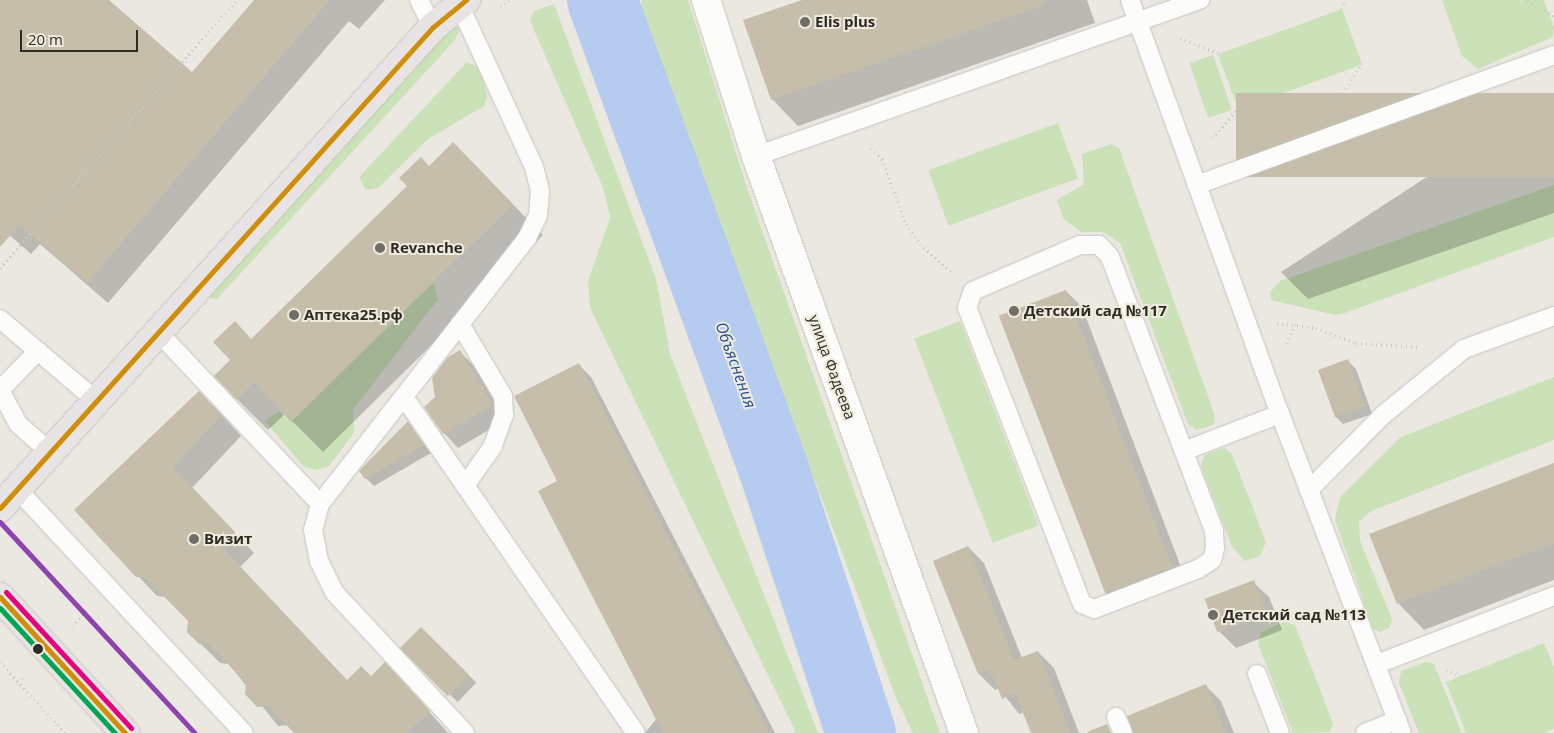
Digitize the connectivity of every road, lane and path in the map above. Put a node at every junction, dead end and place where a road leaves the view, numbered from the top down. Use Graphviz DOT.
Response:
graph roads {
  1 [pos="237,0"];
  2 [pos="419,0"];
  3 [pos="706,0"];
  4 [pos="1130,0"];
  5 [pos="1200,0"];
  6 [pos="1346,0"];
  7 [pos="1526,0"];
  8 [pos="462,2"];
  9 [pos="1342,9"];
  10 [pos="1554,16"];
  11 [pos="1138,22"];
  12 [pos="433,27"];
  13 [pos="1554,55"];
  14 [pos="866,146"];
  15 [pos="756,156"];
  16 [pos="1197,185"];
  17 [pos="0,268"];
  18 [pos="973,291"];
  19 [pos="1554,316"];
  20 [pos="0,319"];
  21 [pos="460,324"];
  22 [pos="1247,324"];
  23 [pos="159,333"];
  24 [pos="1464,349"];
  25 [pos="38,351"];
  26 [pos="404,396"];
  27 [pos="98,402"];
  28 [pos="1280,414"];
  29 [pos="1184,451"];
  30 [pos="50,452"];
  31 [pos="467,483"];
  32 [pos="1309,490"];
  33 [pos="8,498"];
  34 [pos="320,504"];
  35 [pos="1554,596"];
  36 [pos="0,597"];
  37 [pos="0,662"];
  38 [pos="1377,664"];
  39 [pos="1257,674"];
  40 [pos="1116,716"];
  41 [pos="1400,726"];
  42 [pos="65,733"];
  43 [pos="125,733"];
  44 [pos="244,733"];
  45 [pos="465,733"];
  46 [pos="636,733"];
  47 [pos="964,733"];
  48 [pos="1123,733"];
  49 [pos="1280,733"];
  50 [pos="1365,733"];
  1 -- 17 [label="path"];
  2 -- 12 [label="lane"];
  3 -- 15 [label="street, улица Фадеева"];
  4 -- 11 [label="lane"];
  5 -- 11 [label="lane"];
  6 -- 9 [label="path"];
  7 -- 10 [label="path"];
  8 -- 12 [label="main road"];
  8 -- 21 [label="lane"];
  11 -- 15 [label="lane"];
  11 -- 16 [label="lane"];
  12 -- 23 [label="main road"];
  13 -- 16 [label="lane"];
  14 -- 18 [label="path"];
  15 -- 47 [label="street, улица Фадеева"];
  16 -- 22 [label="lane"];
  18 -- 29 [label="lane"];
  18 -- 29 [label="lane"];
  19 -- 24 [label="lane"];
  20 -- 25 [label="lane"];
  21 -- 26 [label="lane"];
  21 -- 31 [label="lane"];
  22 -- 24 [label="path"];
  22 -- 28 [label="lane"];
  23 -- 27 [label="main road"];
  23 -- 34 [label="lane"];
  24 -- 32 [label="lane"];
  25 -- 27 [label="lane"];
  25 -- 30 [label="lane"];
  26 -- 31 [label="lane"];
  26 -- 34 [label="lane"];
  27 -- 30 [label="main road"];
  28 -- 29 [label="lane"];
  28 -- 32 [label="lane"];
  30 -- 33 [label="main road"];
  31 -- 46 [label="lane"];
  32 -- 38 [label="lane"];
  33 -- 44 [label="lane"];
  34 -- 45 [label="lane"];
  35 -- 38 [label="lane"];
  36 -- 43 [label="main road"];
  37 -- 42 [label="path"];
  38 -- 41 [label="lane"];
  39 -- 49 [label="lane"];
  40 -- 48 [label="lane"];
  41 -- 50 [label="lane"];
}
